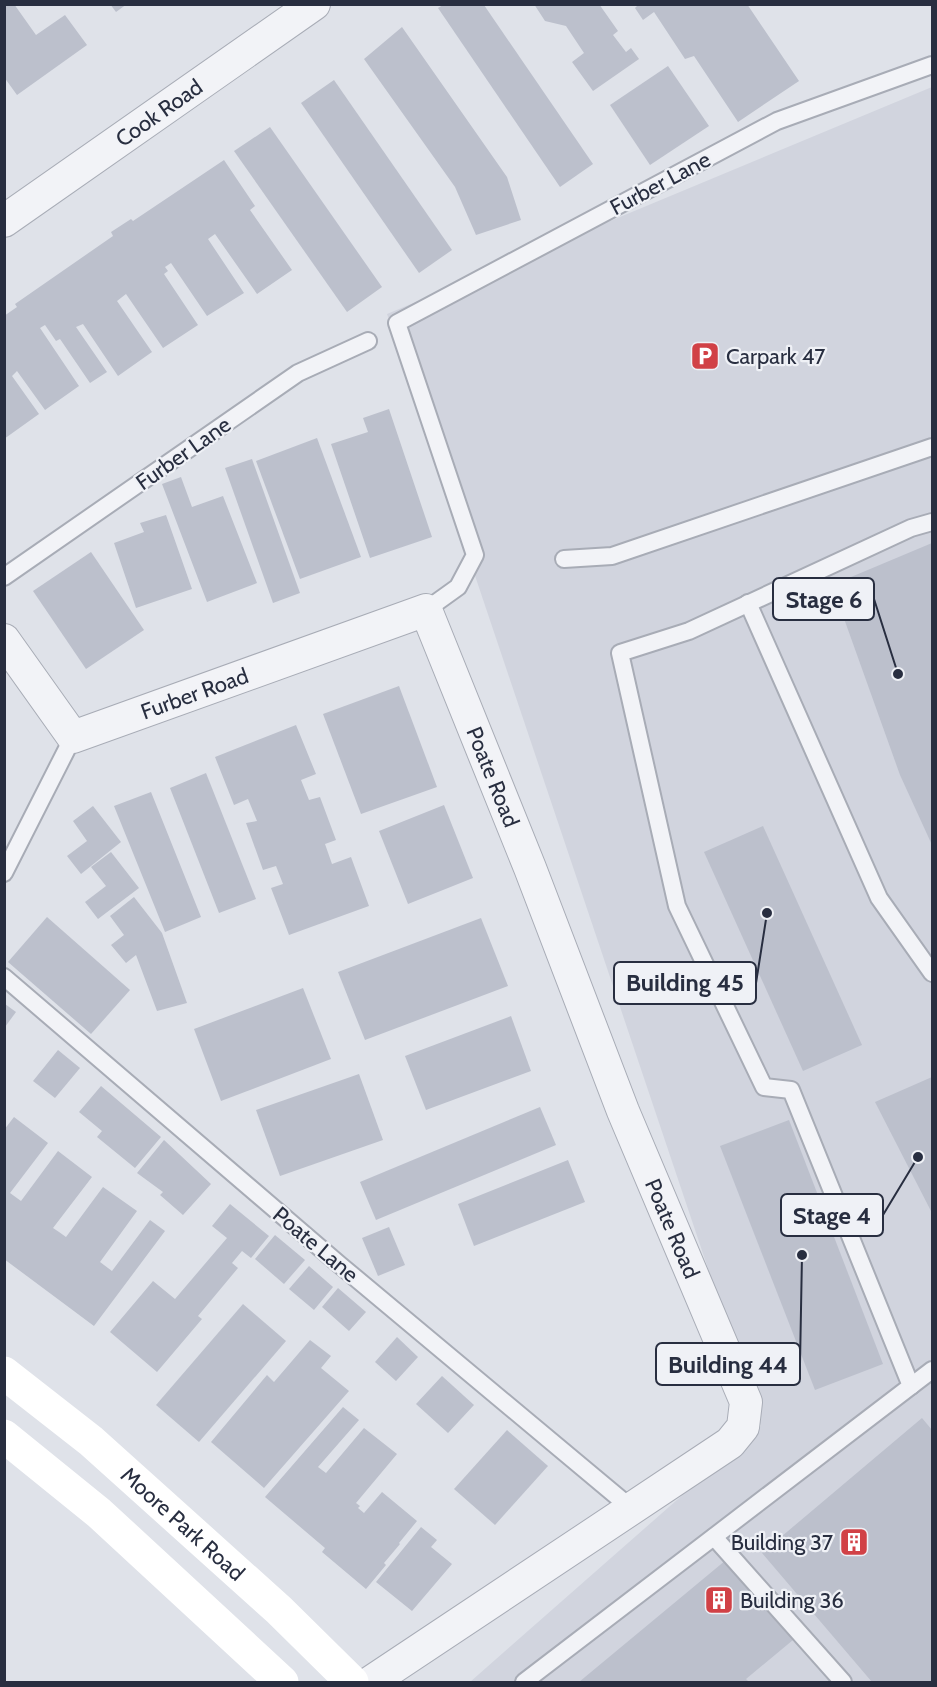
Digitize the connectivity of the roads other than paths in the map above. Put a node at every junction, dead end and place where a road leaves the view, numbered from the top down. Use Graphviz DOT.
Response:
graph roads {
  1 [pos="314,4"];
  2 [pos="933,65"];
  3 [pos="6,218"];
  4 [pos="368,341"];
  5 [pos="933,447"];
  6 [pos="933,522"];
  7 [pos="564,559"];
  8 [pos="4,577"];
  9 [pos="748,603"];
  10 [pos="426,610"];
  11 [pos="4,640"];
  12 [pos="73,737"];
  13 [pos="4,873"];
  14 [pos="933,972"];
  15 [pos="4,977"];
  16 [pos="933,1370"];
  17 [pos="4,1373"];
  18 [pos="911,1386"];
  19 [pos="4,1436"];
  20 [pos="631,1508"];
  21 [pos="714,1537"];
  22 [pos="282,1683"];
  23 [pos="352,1683"];
  24 [pos="371,1683"];
  25 [pos="524,1683"];
  26 [pos="843,1683"];
  1 -- 3 [label="street, Cook Road"];
  2 -- 10 [label="lane, Furber Lane"];
  4 -- 8 [label="lane, Furber Lane"];
  5 -- 7 [label="lane"];
  6 -- 9 [label="lane"];
  9 -- 14 [label="lane"];
  9 -- 18 [label="lane"];
  10 -- 12 [label="street, Furber Road"];
  10 -- 20 [label="street, Poate Road"];
  11 -- 12 [label="street"];
  12 -- 13 [label="lane"];
  15 -- 20 [label="lane, Poate Lane"];
  16 -- 18 [label="lane"];
  17 -- 23 [label="main road, Moore Park Road"];
  18 -- 21 [label="lane"];
  19 -- 22 [label="main road"];
  20 -- 24 [label="street, Poate Road"];
  21 -- 25 [label="lane"];
  21 -- 26 [label="lane"];
}
